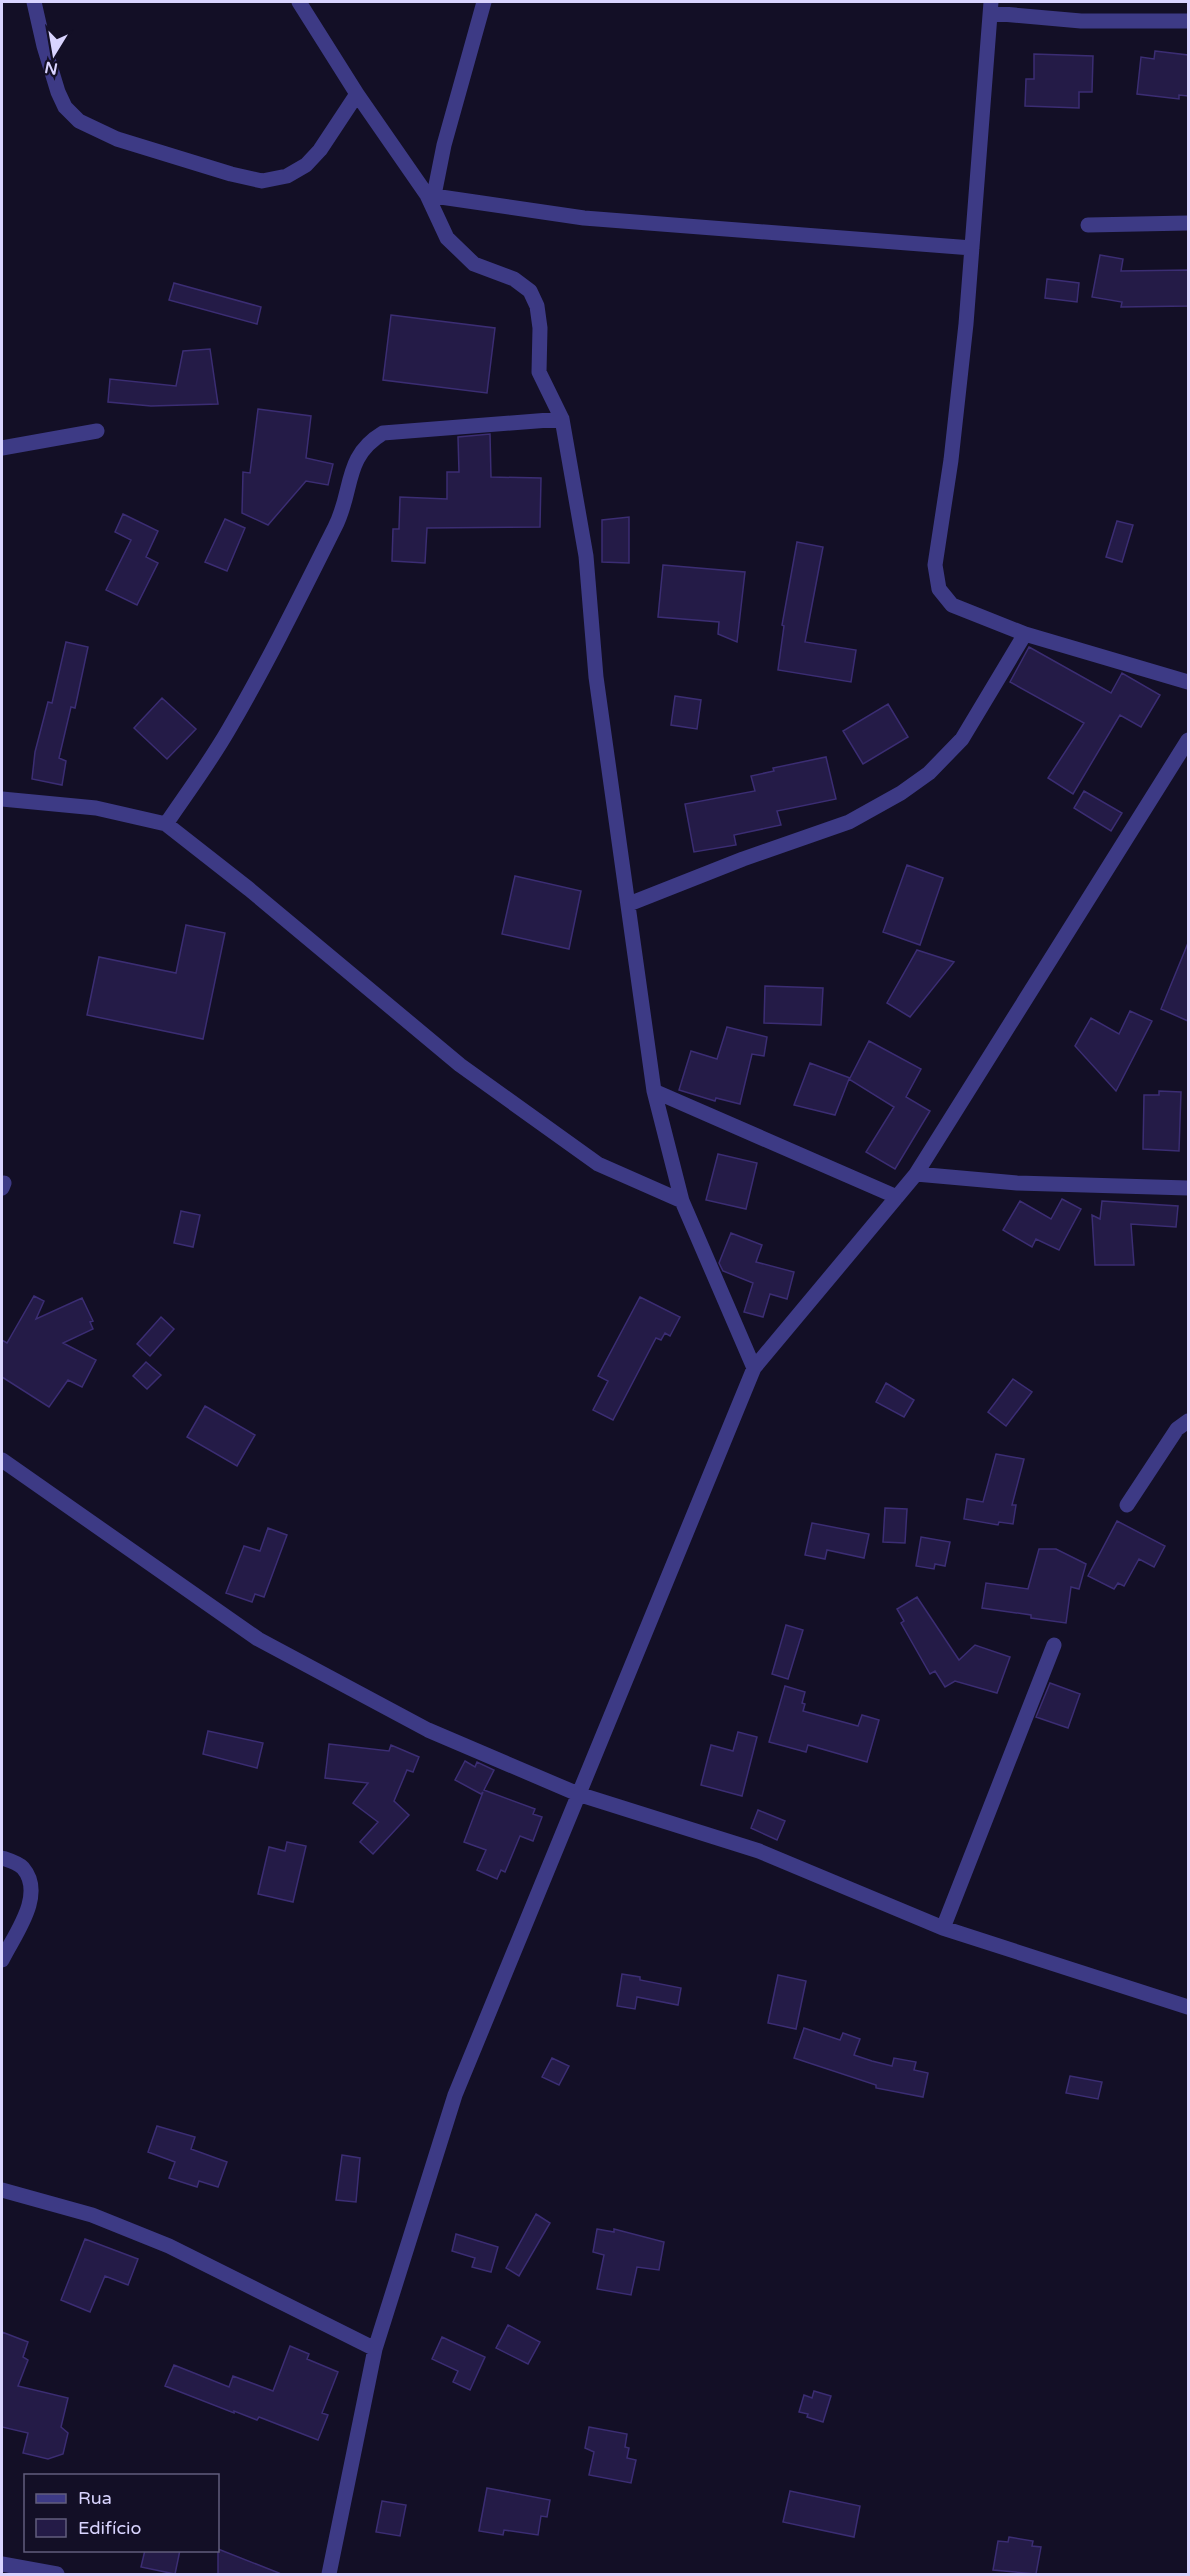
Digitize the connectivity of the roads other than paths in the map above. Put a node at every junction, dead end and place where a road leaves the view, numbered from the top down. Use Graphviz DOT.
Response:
graph roads {
  1 [pos="34,2"];
  2 [pos="299,2"];
  3 [pos="484,2"];
  4 [pos="991,7"];
  5 [pos="1188,21"];
  6 [pos="357,94"];
  7 [pos="430,195"];
  8 [pos="1188,223"];
  9 [pos="1088,225"];
  10 [pos="972,248"];
  11 [pos="562,419"];
  12 [pos="98,431"];
  13 [pos="2,447"];
  14 [pos="1025,634"];
  15 [pos="1188,682"];
  16 [pos="1188,740"];
  17 [pos="2,799"];
  18 [pos="166,824"];
  19 [pos="629,903"];
  20 [pos="654,1091"];
  21 [pos="916,1174"];
  22 [pos="1188,1188"];
  23 [pos="897,1197"];
  24 [pos="681,1201"];
  25 [pos="753,1368"];
  26 [pos="1188,1421"];
  27 [pos="2,1460"];
  28 [pos="1127,1505"];
  29 [pos="1054,1645"];
  30 [pos="578,1794"];
  31 [pos="2,1858"];
  32 [pos="943,1928"];
  33 [pos="2,1960"];
  34 [pos="1188,2007"];
  35 [pos="2,2190"];
  36 [pos="375,2349"];
  37 [pos="2,2564"];
  38 [pos="57,2574"];
  39 [pos="329,2574"];
  1 -- 6 [label="street"];
  2 -- 6 [label="street"];
  3 -- 7 [label="street"];
  4 -- 5 [label="street"];
  4 -- 10 [label="street"];
  6 -- 7 [label="street"];
  7 -- 10 [label="street"];
  7 -- 11 [label="street"];
  8 -- 9 [label="street"];
  10 -- 14 [label="street"];
  11 -- 18 [label="street"];
  11 -- 19 [label="street"];
  12 -- 13 [label="street"];
  14 -- 15 [label="street"];
  14 -- 19 [label="street"];
  16 -- 21 [label="street"];
  17 -- 18 [label="street"];
  18 -- 24 [label="street"];
  19 -- 20 [label="street"];
  20 -- 23 [label="street"];
  20 -- 24 [label="street"];
  21 -- 22 [label="street"];
  21 -- 23 [label="street"];
  23 -- 25 [label="street"];
  24 -- 25 [label="street"];
  25 -- 30 [label="street"];
  26 -- 28 [label="street"];
  27 -- 30 [label="street"];
  29 -- 32 [label="street"];
  30 -- 32 [label="street"];
  30 -- 36 [label="street"];
  31 -- 33 [label="street"];
  32 -- 34 [label="street"];
  35 -- 36 [label="street"];
  36 -- 39 [label="street"];
  37 -- 38 [label="street"];
}
